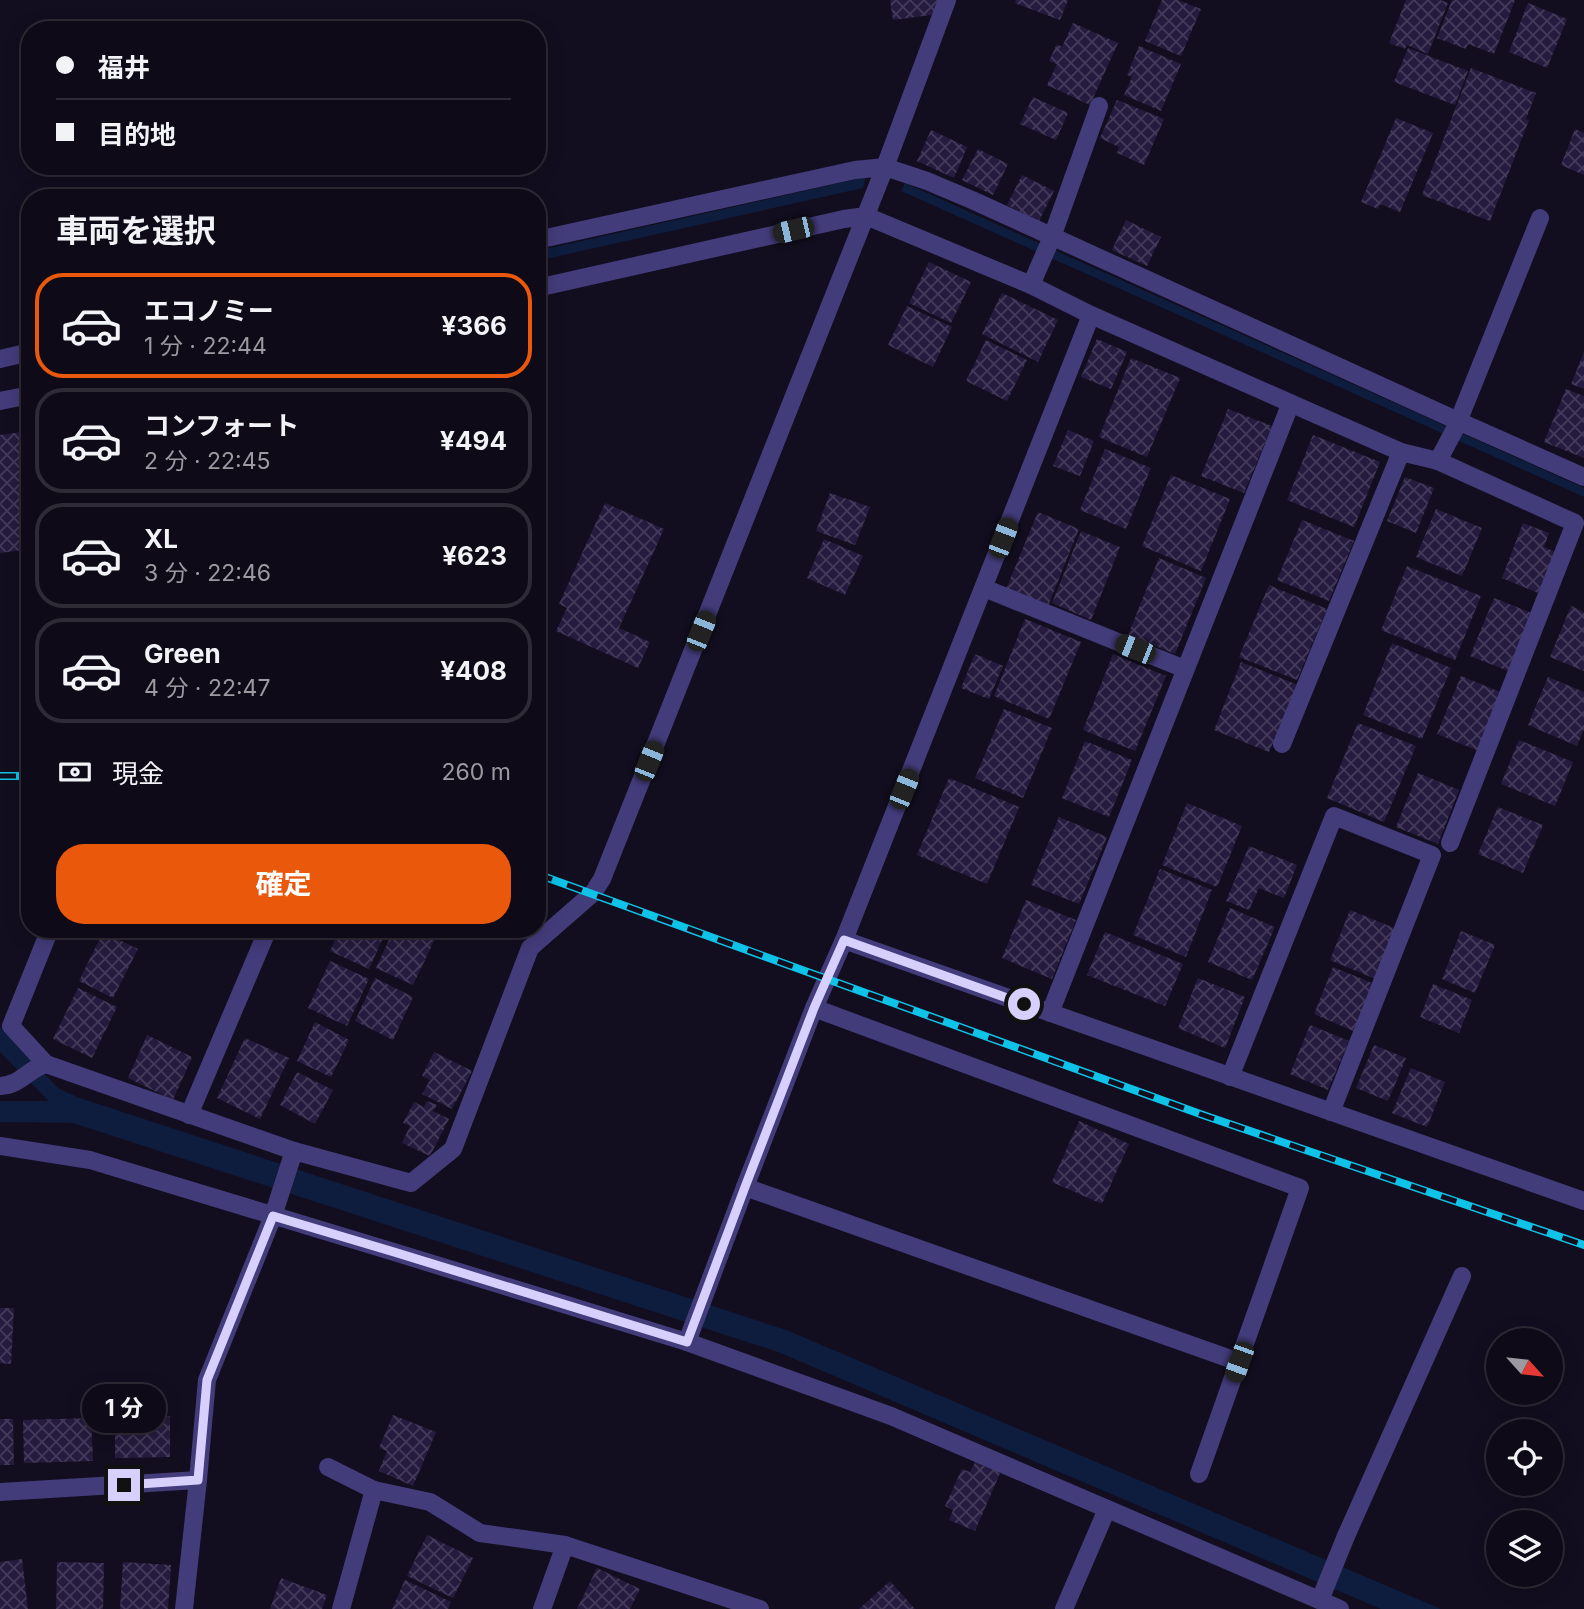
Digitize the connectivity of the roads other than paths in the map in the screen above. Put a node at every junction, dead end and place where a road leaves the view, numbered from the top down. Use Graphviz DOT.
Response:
graph roads {
  1 [pos="947,0"];
  2 [pos="1099,106"];
  3 [pos="885,167"];
  4 [pos="866,216"];
  5 [pos="1540,218"];
  6 [pos="546,238"];
  7 [pos="1051,240"];
  8 [pos="1031,285"];
  9 [pos="546,286"];
  10 [pos="1091,315"];
  11 [pos="21,354"];
  12 [pos="0,359"];
  13 [pos="21,397"];
  14 [pos="0,401"];
  15 [pos="1290,404"];
  16 [pos="1457,424"];
  17 [pos="1401,452"];
  18 [pos="1442,453"];
  19 [pos="1584,477"];
  20 [pos="984,588"];
  21 [pos="1185,669"];
  22 [pos="1282,744"];
  23 [pos="1450,843"];
  24 [pos="546,934"];
  25 [pos="46,938"];
  26 [pos="264,938"];
  27 [pos="542,938"];
  28 [pos="844,940"];
  29 [pos="814,1008"];
  30 [pos="1050,1013"];
  31 [pos="43,1065"];
  32 [pos="1230,1077"];
  33 [pos="0,1086"];
  34 [pos="1331,1112"];
  35 [pos="189,1115"];
  36 [pos="0,1146"];
  37 [pos="293,1156"];
  38 [pos="745,1187"];
  39 [pos="1584,1201"];
  40 [pos="275,1211"];
  41 [pos="1462,1276"];
  42 [pos="689,1338"];
  43 [pos="1239,1362"];
  44 [pos="328,1467"];
  45 [pos="1199,1474"];
  46 [pos="198,1480"];
  47 [pos="374,1490"];
  48 [pos="0,1492"];
  49 [pos="1107,1509"];
  50 [pos="565,1545"];
  51 [pos="1322,1595"];
  52 [pos="711,1602"];
  53 [pos="184,1609"];
  54 [pos="341,1609"];
  55 [pos="542,1609"];
  56 [pos="760,1609"];
  57 [pos="1064,1609"];
  58 [pos="1340,1609"];
  1 -- 3 [label="street"];
  2 -- 7 [label="street"];
  3 -- 4 [label="street"];
  3 -- 6 [label="street"];
  3 -- 7 [label="street"];
  4 -- 8 [label="street"];
  4 -- 9 [label="street"];
  4 -- 24 [label="street"];
  5 -- 16 [label="street"];
  7 -- 8 [label="street"];
  7 -- 16 [label="street"];
  8 -- 10 [label="street"];
  10 -- 15 [label="street"];
  10 -- 20 [label="street"];
  11 -- 12 [label="street"];
  13 -- 14 [label="street"];
  15 -- 17 [label="street"];
  15 -- 21 [label="street"];
  16 -- 18 [label="street"];
  16 -- 19 [label="street"];
  17 -- 18 [label="street"];
  17 -- 22 [label="street"];
  18 -- 23 [label="street"];
  20 -- 21 [label="street"];
  20 -- 28 [label="street"];
  21 -- 30 [label="street"];
  25 -- 31 [label="street"];
  26 -- 35 [label="street"];
  27 -- 37 [label="street"];
  28 -- 29 [label="street"];
  28 -- 30 [label="street"];
  29 -- 38 [label="street"];
  29 -- 43 [label="street"];
  30 -- 32 [label="street"];
  31 -- 33 [label="street"];
  31 -- 35 [label="street"];
  32 -- 34 [label="street"];
  32 -- 34 [label="street"];
  34 -- 39 [label="street"];
  35 -- 37 [label="street"];
  36 -- 40 [label="street"];
  37 -- 40 [label="street"];
  38 -- 42 [label="street"];
  38 -- 43 [label="street"];
  40 -- 42 [label="street"];
  40 -- 46 [label="street"];
  41 -- 51 [label="street"];
  42 -- 49 [label="street"];
  43 -- 45 [label="street"];
  44 -- 47 [label="street"];
  46 -- 48 [label="street"];
  46 -- 53 [label="street"];
  47 -- 50 [label="street"];
  47 -- 54 [label="street"];
  49 -- 51 [label="street"];
  49 -- 57 [label="street"];
  50 -- 52 [label="street"];
  50 -- 55 [label="street"];
  51 -- 58 [label="street"];
  52 -- 56 [label="street"];
}
